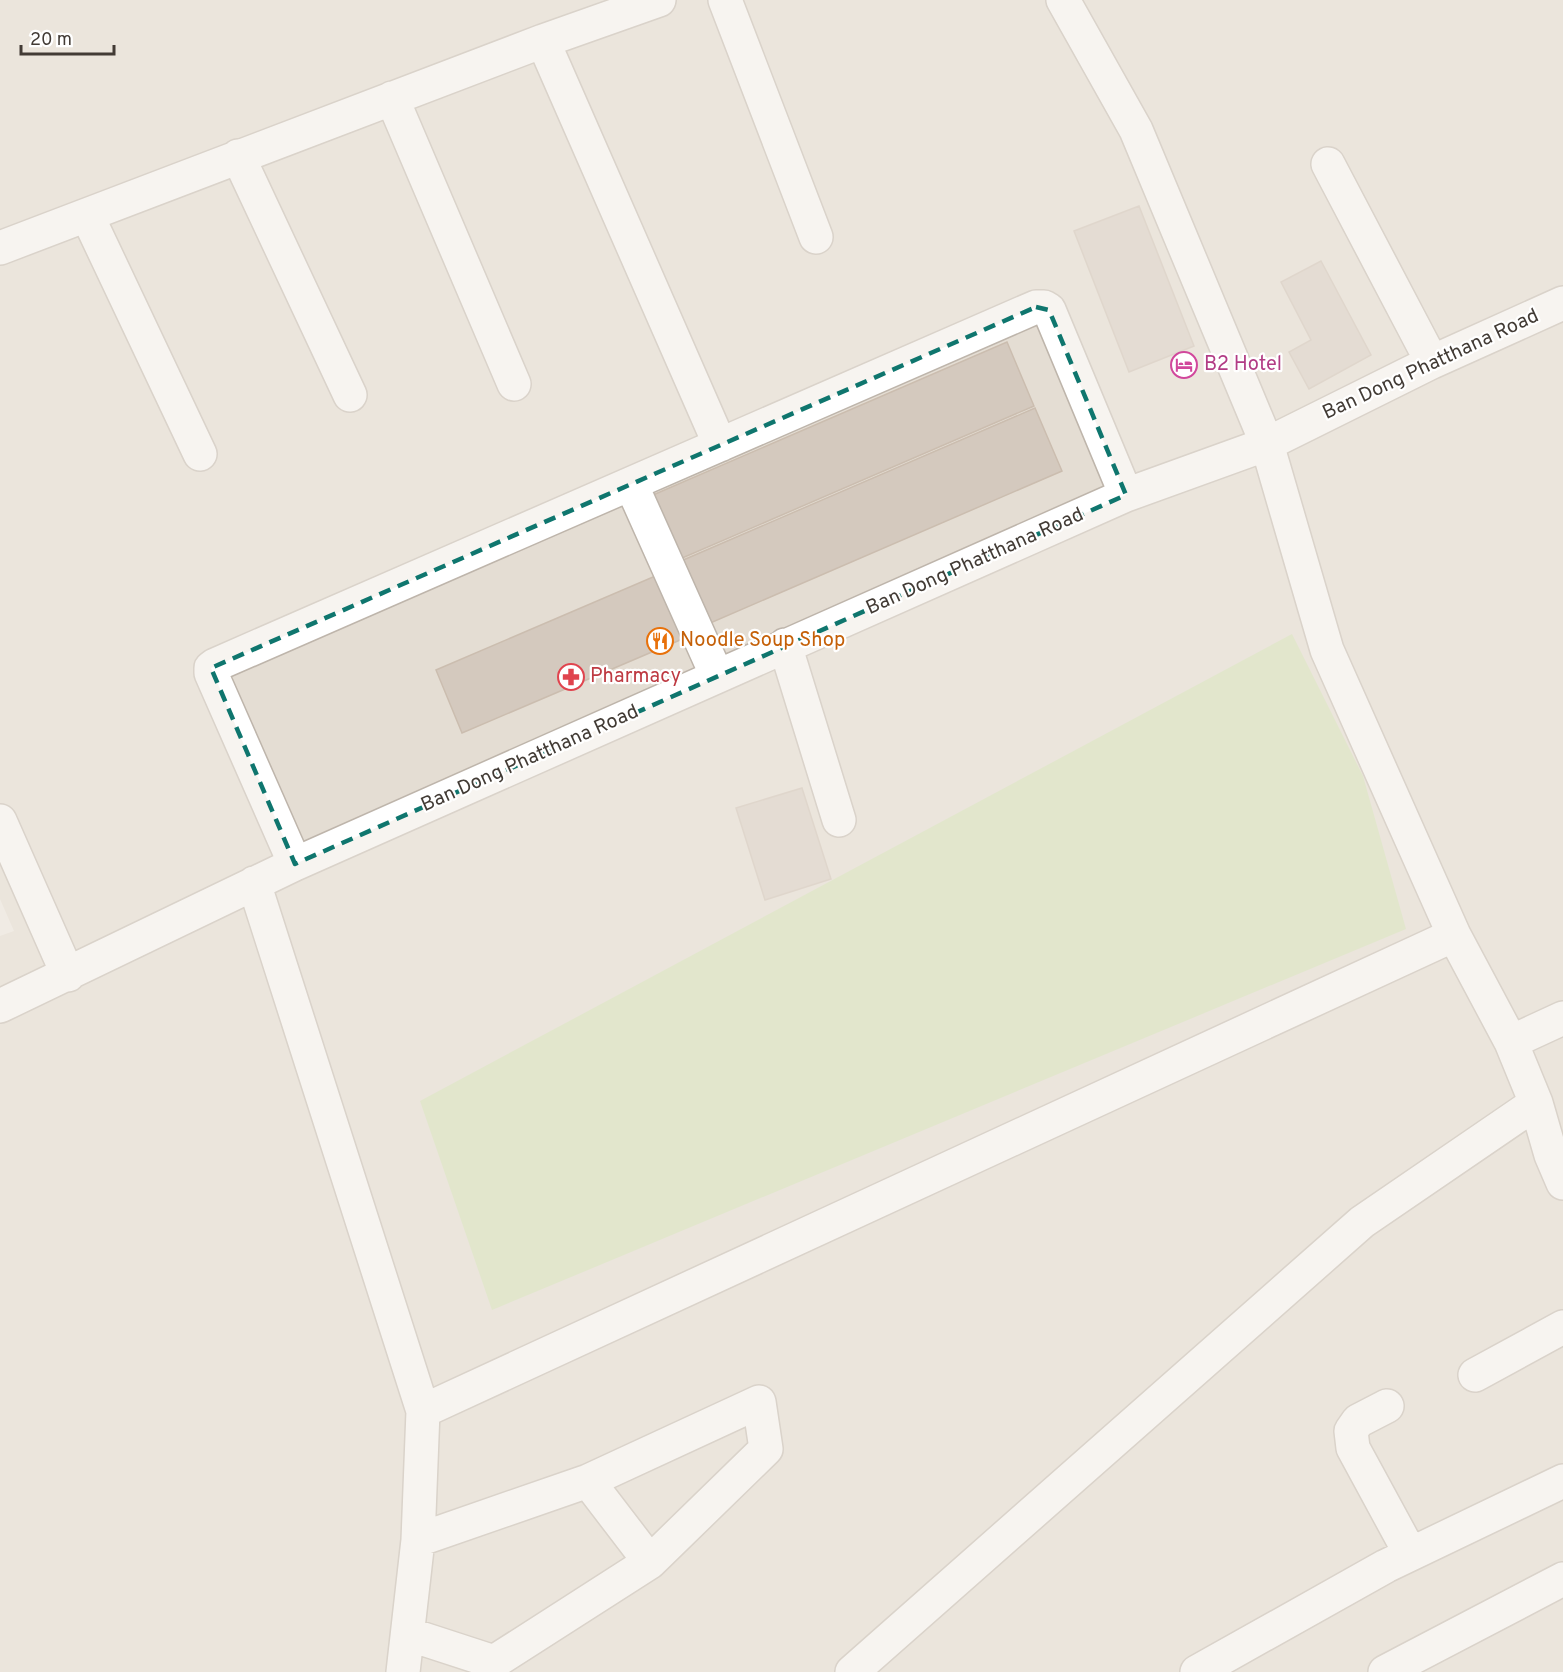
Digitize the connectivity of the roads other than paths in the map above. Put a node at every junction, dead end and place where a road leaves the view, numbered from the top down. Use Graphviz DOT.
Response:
graph roads {
  1 [pos="659,0"];
  2 [pos="725,0"];
  3 [pos="1063,0"];
  4 [pos="543,41"];
  5 [pos="392,98"];
  6 [pos="238,156"];
  7 [pos="1328,164"];
  8 [pos="87,215"];
  9 [pos="816,237"];
  10 [pos="0,248"];
  11 [pos="1563,303"];
  12 [pos="1432,362"];
  13 [pos="514,384"];
  14 [pos="350,395"];
  15 [pos="1267,444"];
  16 [pos="720,445"];
  17 [pos="200,454"];
  18 [pos="631,484"];
  19 [pos="1126,495"];
  20 [pos="785,645"];
  21 [pos="717,676"];
  22 [pos="839,820"];
  23 [pos="0,821"];
  24 [pos="295,864"];
  25 [pos="254,883"];
  26 [pos="1455,936"];
  27 [pos="68,975"];
  28 [pos="0,1006"];
  29 [pos="1563,1018"];
  30 [pos="1511,1042"];
  31 [pos="1536,1103"];
  32 [pos="1559,1163"];
  33 [pos="1563,1328"];
  34 [pos="1475,1375"];
  35 [pos="1387,1406"];
  36 [pos="423,1411"];
  37 [pos="1563,1480"];
  38 [pos="588,1481"];
  39 [pos="418,1540"];
  40 [pos="1410,1553"];
  41 [pos="650,1562"];
  42 [pos="1563,1580"];
  43 [pos="408,1634"];
  44 [pos="403,1672"];
  45 [pos="852,1672"];
  46 [pos="1197,1672"];
  47 [pos="1384,1672"];
  1 -- 4 [label="street"];
  2 -- 9 [label="street"];
  3 -- 15 [label="street"];
  4 -- 5 [label="street"];
  4 -- 16 [label="street"];
  5 -- 6 [label="street"];
  5 -- 13 [label="street"];
  6 -- 8 [label="street"];
  6 -- 14 [label="street"];
  7 -- 12 [label="street"];
  8 -- 10 [label="street"];
  8 -- 17 [label="street"];
  11 -- 12 [label="street, Ban Dong Phatthana Road"];
  12 -- 15 [label="street, Ban Dong Phatthana Road"];
  15 -- 19 [label="street, Ban Dong Phatthana Road"];
  15 -- 26 [label="street"];
  16 -- 18 [label="street"];
  16 -- 19 [label="street"];
  18 -- 21 [label="street"];
  18 -- 24 [label="street"];
  19 -- 20 [label="street, Ban Dong Phatthana Road"];
  20 -- 21 [label="street, Ban Dong Phatthana Road"];
  20 -- 22 [label="street"];
  21 -- 24 [label="street, Ban Dong Phatthana Road"];
  23 -- 27 [label="street"];
  24 -- 25 [label="street, Ban Dong Phatthana Road"];
  25 -- 27 [label="street, Ban Dong Phatthana Road"];
  25 -- 36 [label="street"];
  26 -- 30 [label="street"];
  26 -- 36 [label="street"];
  27 -- 28 [label="street, Ban Dong Phatthana Road"];
  29 -- 30 [label="street"];
  30 -- 31 [label="street"];
  31 -- 32 [label="street"];
  31 -- 45 [label="street"];
  33 -- 34 [label="street"];
  35 -- 40 [label="street"];
  36 -- 39 [label="street"];
  37 -- 40 [label="street"];
  38 -- 39 [label="street"];
  38 -- 41 [label="street"];
  38 -- 41 [label="street"];
  39 -- 43 [label="street"];
  40 -- 46 [label="street"];
  41 -- 43 [label="street"];
  42 -- 47 [label="street"];
  43 -- 44 [label="street"];
}
